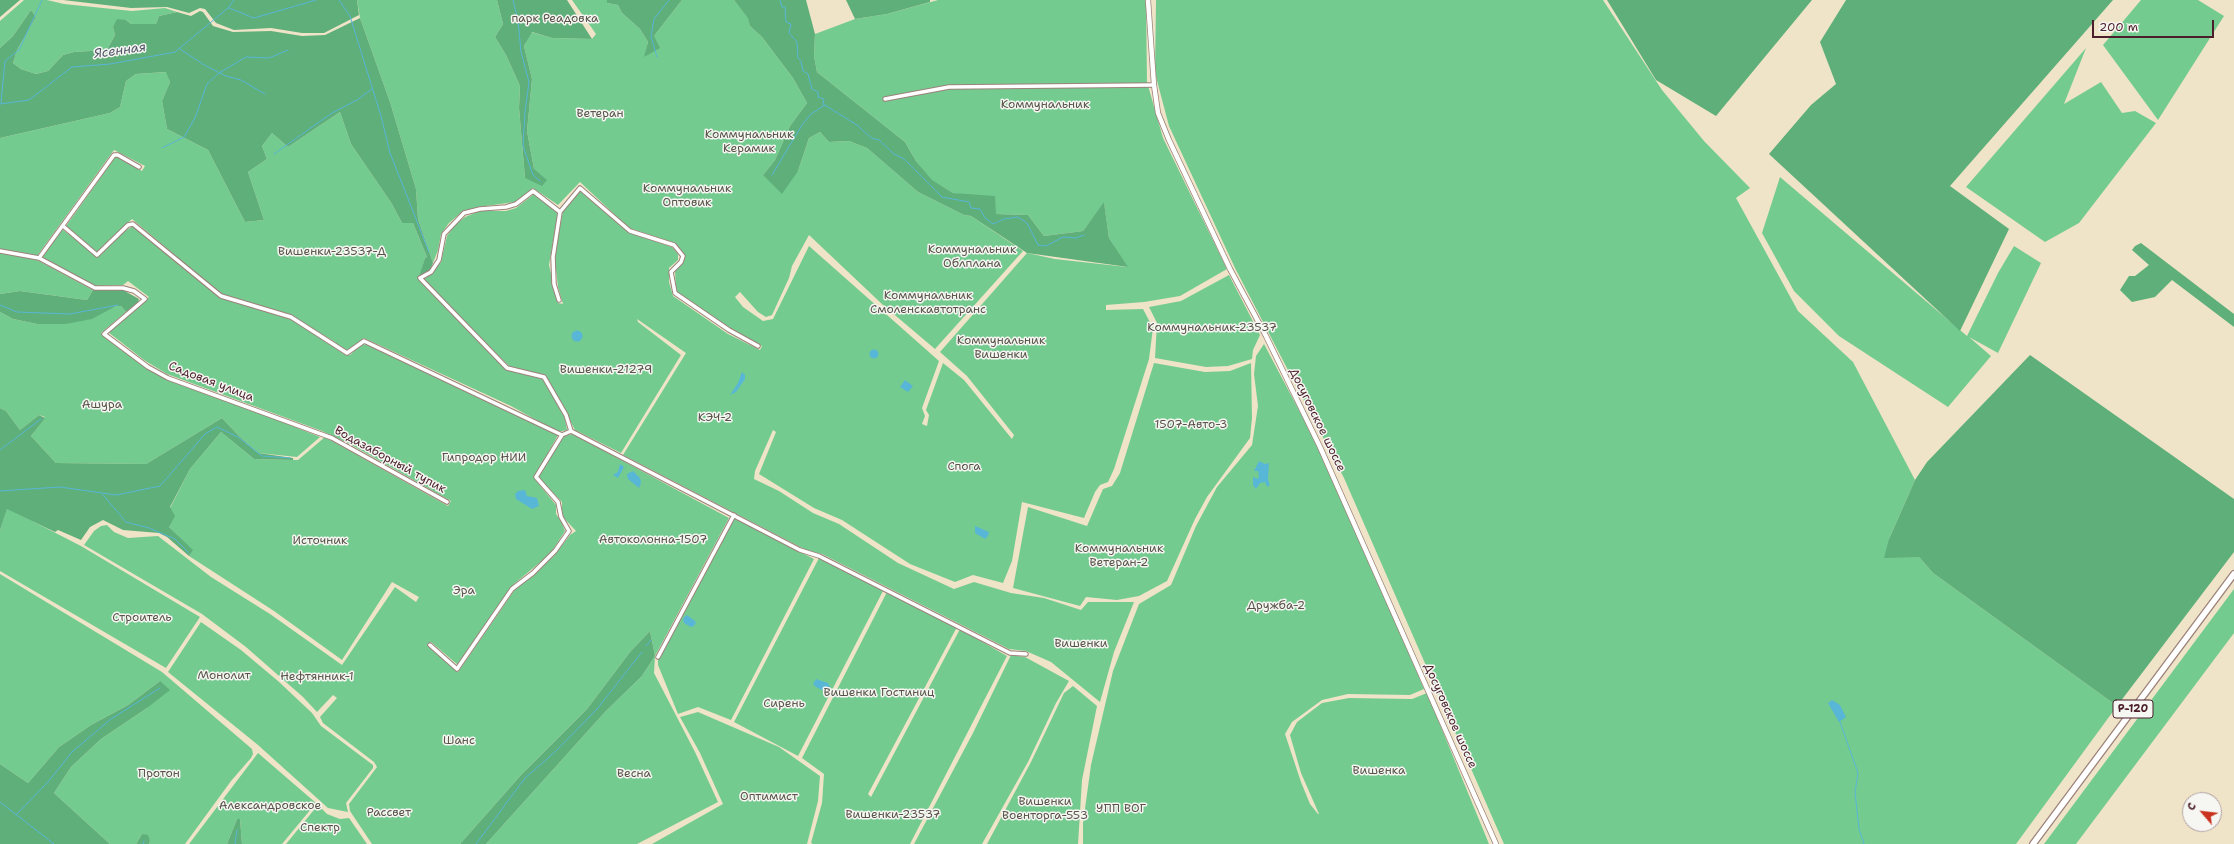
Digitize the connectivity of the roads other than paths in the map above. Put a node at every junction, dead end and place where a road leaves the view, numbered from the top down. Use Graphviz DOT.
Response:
graph roads {
  1 [pos="1148,0"];
  2 [pos="1154,85"];
  3 [pos="885,99"];
  4 [pos="139,167"];
  5 [pos="560,212"];
  6 [pos="63,226"];
  7 [pos="0,251"];
  8 [pos="39,258"];
  9 [pos="559,300"];
  10 [pos="758,346"];
  11 [pos="571,431"];
  12 [pos="324,435"];
  13 [pos="562,435"];
  14 [pos="447,502"];
  15 [pos="734,515"];
  16 [pos="2234,574"];
  17 [pos="430,644"];
  18 [pos="1026,654"];
  19 [pos="658,657"];
  20 [pos="1496,844"];
  21 [pos="2033,844"];
  1 -- 2 [label="main road, Досуговское шоссе"];
  2 -- 3 [label="street"];
  2 -- 20 [label="main road, Досуговское шоссе"];
  4 -- 6 [label="street"];
  5 -- 9 [label="street"];
  5 -- 10 [label="street"];
  5 -- 11 [label="street"];
  6 -- 8 [label="street"];
  6 -- 13 [label="street"];
  7 -- 8 [label="street"];
  8 -- 12 [label="street, Садовая улица"];
  11 -- 13 [label="street"];
  11 -- 15 [label="street"];
  12 -- 14 [label="street, Водазаборный тупик"];
  13 -- 17 [label="street"];
  15 -- 18 [label="street"];
  15 -- 19 [label="street"];
  16 -- 21 [label="highway, Р-120"];
}
